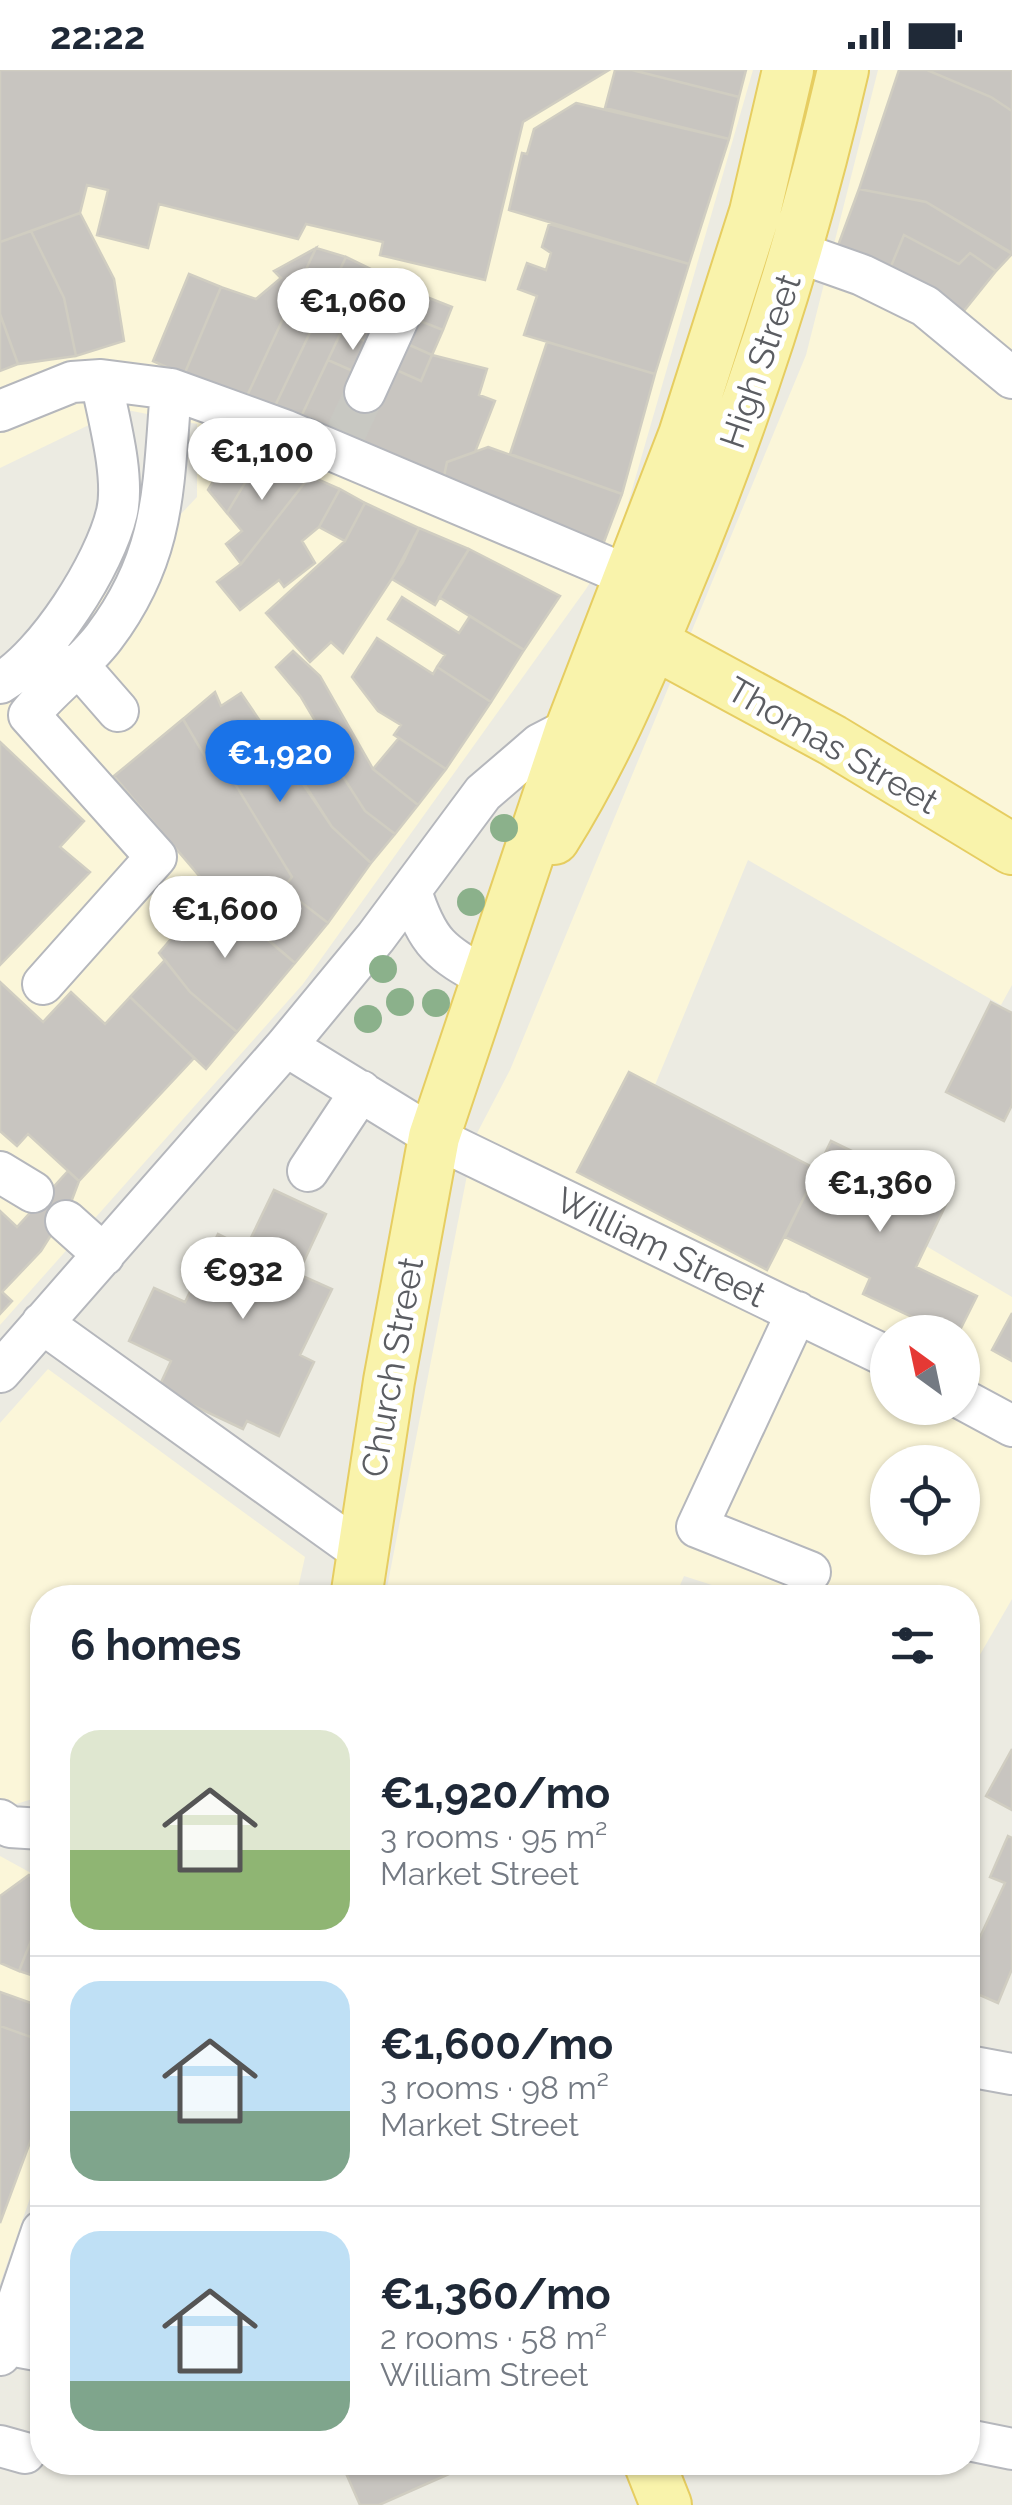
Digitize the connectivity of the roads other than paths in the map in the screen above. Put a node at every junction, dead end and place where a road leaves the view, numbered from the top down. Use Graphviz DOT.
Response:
graph roads {
  1 [pos="788,70"];
  2 [pos="843,70"];
  3 [pos="796,252"];
  4 [pos="406,302"];
  5 [pos="1012,378"];
  6 [pos="101,380"];
  7 [pos="171,389"];
  8 [pos="364,392"];
  9 [pos="0,411"];
  10 [pos="631,577"];
  11 [pos="653,643"];
  12 [pos="77,664"];
  13 [pos="0,683"];
  14 [pos="118,712"];
  15 [pos="571,728"];
  16 [pos="1012,849"];
  17 [pos="411,891"];
  18 [pos="514,902"];
  19 [pos="487,978"];
  20 [pos="43,984"];
  21 [pos="286,1046"];
  22 [pos="361,1091"];
  23 [pos="434,1137"];
  24 [pos="308,1171"];
  25 [pos="66,1221"];
  26 [pos="104,1256"];
  27 [pos="796,1312"];
  28 [pos="42,1324"];
  29 [pos="870,1349"];
  30 [pos="0,1372"];
  31 [pos="980,1409"];
  32 [pos="1012,1426"];
  33 [pos="810,1572"];
  34 [pos="358,1575"];
  35 [pos="980,2068"];
  36 [pos="1012,2074"];
  37 [pos="30,2284"];
  38 [pos="15,2350"];
  39 [pos="980,2442"];
  40 [pos="1012,2449"];
  41 [pos="654,2475"];
  42 [pos="666,2505"];
  1 -- 10 [label="main road, High Street"];
  2 -- 3 [label="main road, High Street"];
  3 -- 5 [label="street"];
  3 -- 11 [label="main road, High Street"];
  4 -- 8 [label="street"];
  6 -- 7 [label="street"];
  6 -- 9 [label="street"];
  6 -- 13 [label="street"];
  7 -- 10 [label="street"];
  7 -- 12 [label="street"];
  10 -- 15 [label="main road, High Street"];
  11 -- 16 [label="main road, Thomas Street"];
  11 -- 18 [label="main road, High Street"];
  12 -- 14 [label="street"];
  12 -- 20 [label="street"];
  15 -- 17 [label="street"];
  15 -- 18 [label="main road, High Street"];
  17 -- 19 [label="street"];
  17 -- 21 [label="street"];
  18 -- 19 [label="main road, Church Street"];
  19 -- 23 [label="main road, Church Street"];
  21 -- 22 [label="street, William Street"];
  21 -- 26 [label="street"];
  22 -- 23 [label="street, William Street"];
  22 -- 24 [label="street"];
  23 -- 27 [label="street, William Street"];
  23 -- 34 [label="main road, Church Street"];
  25 -- 26 [label="street"];
  26 -- 28 [label="street"];
  27 -- 29 [label="street, William Street"];
  27 -- 33 [label="street"];
  28 -- 30 [label="street"];
  28 -- 34 [label="street"];
  31 -- 32 [label="street"];
  35 -- 36 [label="street"];
  37 -- 38 [label="street"];
  39 -- 40 [label="street"];
  41 -- 42 [label="main road"];
}
